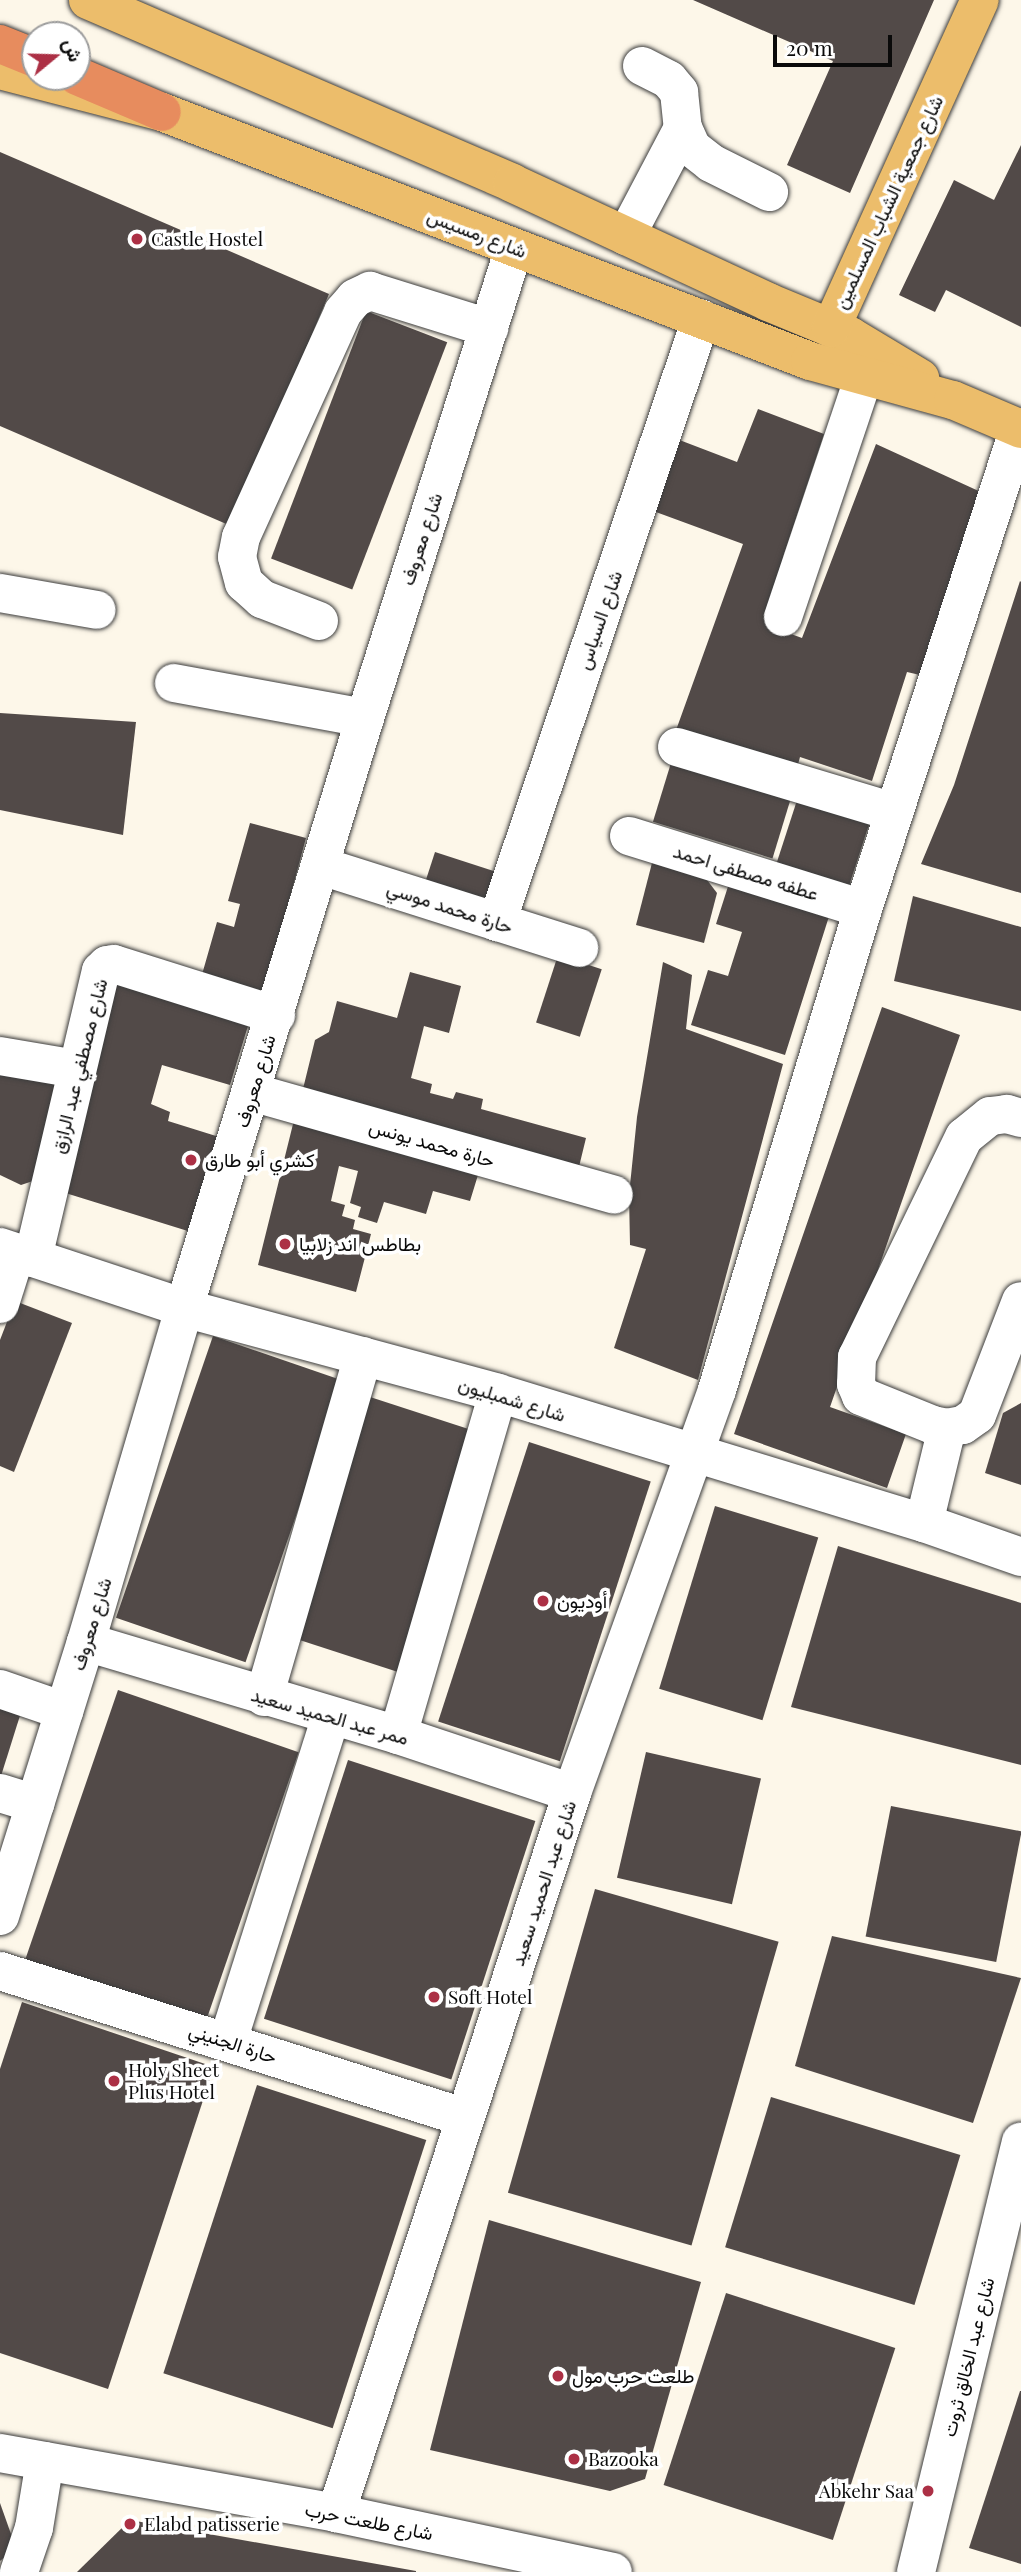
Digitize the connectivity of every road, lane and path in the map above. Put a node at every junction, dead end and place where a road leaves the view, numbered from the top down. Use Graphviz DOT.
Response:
graph roads {
  1 [pos="88,0"];
  2 [pos="980,0"];
  3 [pos="0,44"];
  4 [pos="21,52"];
  5 [pos="642,65"];
  6 [pos="0,69"];
  7 [pos="91,82"];
  8 [pos="162,112"];
  9 [pos="683,128"];
  10 [pos="769,192"];
  11 [pos="626,236"];
  12 [pos="514,248"];
  13 [pos="701,319"];
  14 [pos="489,328"];
  15 [pos="831,328"];
  16 [pos="864,376"];
  17 [pos="953,400"];
  18 [pos="1020,429"];
  19 [pos="0,593"];
  20 [pos="97,610"];
  21 [pos="783,617"];
  22 [pos="319,621"];
  23 [pos="174,684"];
  24 [pos="365,718"];
  25 [pos="677,747"];
  26 [pos="894,812"];
  27 [pos="629,836"];
  28 [pos="321,866"];
  29 [pos="863,909"];
  30 [pos="497,922"];
  31 [pos="579,948"];
  32 [pos="276,1015"];
  33 [pos="0,1056"];
  34 [pos="77,1069"];
  35 [pos="251,1092"];
  36 [pos="1021,1118"];
  37 [pos="614,1195"];
  38 [pos="16,1253"];
  39 [pos="1021,1301"];
  40 [pos="0,1304"];
  41 [pos="184,1308"];
  42 [pos="363,1356"];
  43 [pos="498,1393"];
  44 [pos="947,1428"];
  45 [pos="694,1455"];
  46 [pos="923,1523"];
  47 [pos="1021,1557"];
  48 [pos="86,1642"];
  49 [pos="0,1689"];
  50 [pos="264,1697"];
  51 [pos="64,1711"];
  52 [pos="331,1717"];
  53 [pos="398,1735"];
  54 [pos="572,1793"];
  55 [pos="17,1798"];
  56 [pos="0,1916"];
  57 [pos="0,1971"];
  58 [pos="228,2041"];
  59 [pos="465,2118"];
  60 [pos="1021,2142"];
  61 [pos="0,2453"];
  62 [pos="45,2461"];
  63 [pos="336,2513"];
  64 [pos="19,2572"];
  65 [pos="613,2572"];
  66 [pos="916,2572"];
  1 -- 11 [label="main road, شارع رمسيس"];
  2 -- 15 [label="main road, شارع جمعية الشباب المسلمين"];
  3 -- 4 [label="highway"];
  5 -- 9 [label="street"];
  6 -- 8 [label="main road, شارع رمسيس"];
  7 -- 8 [label="highway"];
  8 -- 12 [label="main road, شارع رمسيس"];
  9 -- 10 [label="street"];
  9 -- 11 [label="street"];
  11 -- 15 [label="main road, شارع رمسيس"];
  12 -- 13 [label="main road, شارع رمسيس"];
  12 -- 14 [label="street, شارع معروف"];
  13 -- 16 [label="main road, شارع رمسيس"];
  13 -- 30 [label="street, شارع السياس"];
  14 -- 22 [label="street"];
  14 -- 24 [label="street, شارع معروف"];
  15 -- 17 [label="main road, شارع رمسيس"];
  16 -- 17 [label="main road, شارع رمسيس"];
  16 -- 21 [label="street"];
  17 -- 18 [label="main road, شارع رمسيس"];
  18 -- 26 [label="street, شارع عبد الحميد سعيد"];
  19 -- 20 [label="street"];
  23 -- 24 [label="street"];
  24 -- 28 [label="street, شارع معروف"];
  25 -- 26 [label="street"];
  26 -- 29 [label="street, شارع عبد الحميد سعيد"];
  27 -- 29 [label="street, عطفه مصطفى احمد"];
  28 -- 30 [label="street, حارة محمد موسي"];
  28 -- 32 [label="street, شارع معروف"];
  29 -- 45 [label="street, شارع عبد الحميد سعيد"];
  30 -- 31 [label="street, حارة محمد موسي"];
  32 -- 34 [label="street, شارع مصطفي عبد الرازق"];
  32 -- 35 [label="street, شارع معروف"];
  33 -- 34 [label="street"];
  34 -- 38 [label="street, شارع مصطفي عبد الرازق"];
  35 -- 37 [label="street, حارة محمد يونس"];
  35 -- 41 [label="street, شارع معروف"];
  36 -- 44 [label="street"];
  38 -- 40 [label="street, شارع مصطفي عبد الرازق"];
  38 -- 41 [label="street, شارع شمبليون"];
  39 -- 44 [label="street"];
  41 -- 42 [label="street, شارع شمبليون"];
  41 -- 48 [label="street, شارع معروف"];
  42 -- 43 [label="street, شارع شمبليون"];
  42 -- 50 [label="street"];
  43 -- 45 [label="street, شارع شمبليون"];
  43 -- 53 [label="street"];
  44 -- 46 [label="street"];
  45 -- 46 [label="street, شارع شمبليون"];
  45 -- 54 [label="street, شارع عبد الحميد سعيد"];
  46 -- 47 [label="street, شارع شمبليون"];
  48 -- 50 [label="street, ممر عبد الحميد سعيد"];
  48 -- 51 [label="street, شارع معروف"];
  49 -- 51 [label="street"];
  50 -- 52 [label="street, ممر عبد الحميد سعيد"];
  51 -- 55 [label="street, شارع معروف"];
  52 -- 53 [label="street, ممر عبد الحميد سعيد"];
  52 -- 58 [label="street"];
  53 -- 54 [label="street, ممر عبد الحميد سعيد"];
  54 -- 59 [label="street, شارع عبد الحميد سعيد"];
  55 -- 56 [label="street, شارع معروف"];
  57 -- 58 [label="street, حارة الجنيني"];
  58 -- 59 [label="street, حارة الجنيني"];
  59 -- 63 [label="street, شارع عبد الحميد سعيد"];
  60 -- 66 [label="street, شارع عبد الخالق ثروت"];
  61 -- 62 [label="street, شارع طلعت حرب"];
  62 -- 63 [label="street, شارع طلعت حرب"];
  62 -- 64 [label="street"];
  63 -- 65 [label="street, شارع طلعت حرب"];
}
